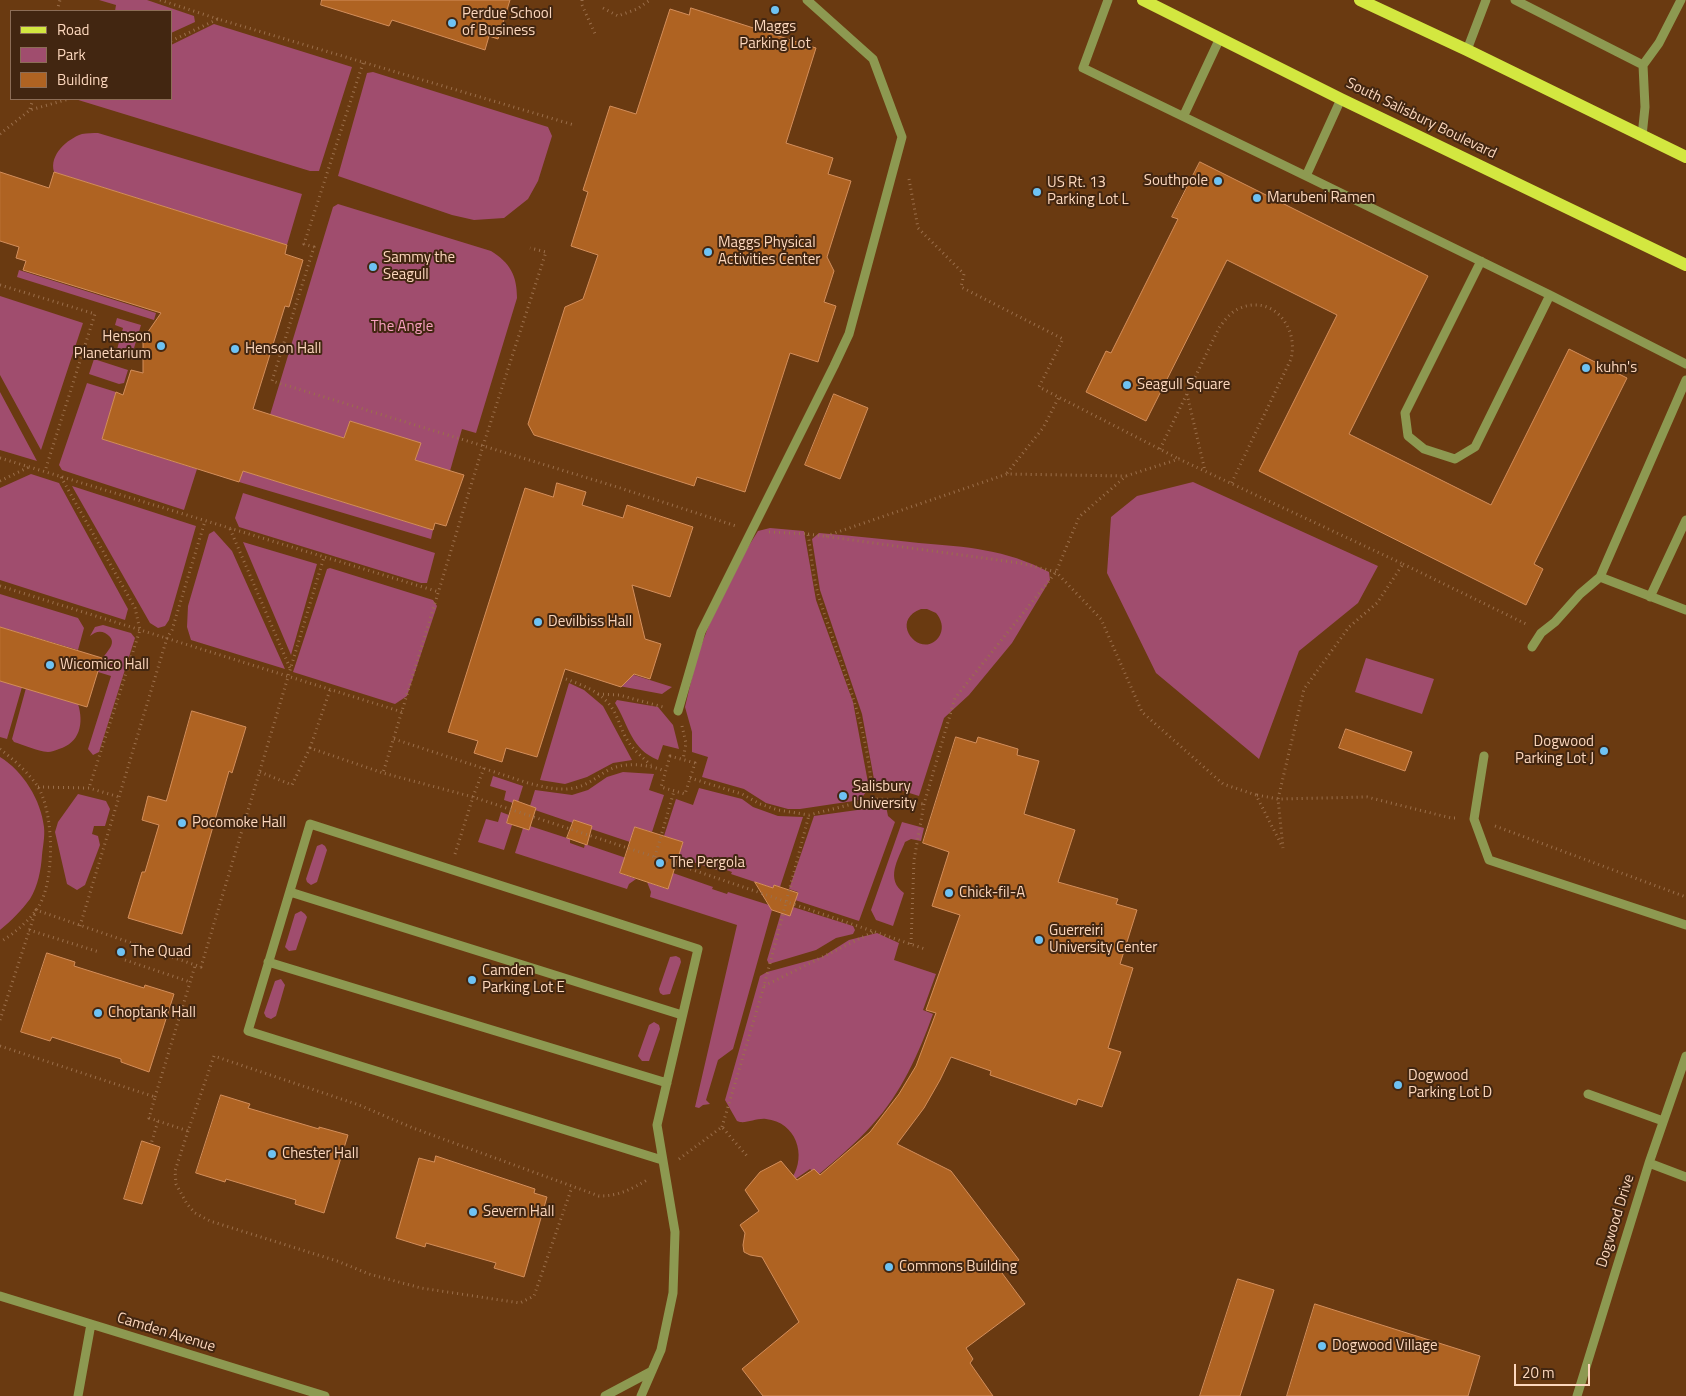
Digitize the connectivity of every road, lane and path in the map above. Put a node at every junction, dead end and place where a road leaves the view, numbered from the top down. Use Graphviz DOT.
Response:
graph roads {
  1 [pos="160,0"];
  2 [pos="582,0"];
  3 [pos="650,0"];
  4 [pos="807,0"];
  5 [pos="1108,0"];
  6 [pos="1143,0"];
  7 [pos="1360,0"];
  8 [pos="1486,0"];
  9 [pos="1515,0"];
  10 [pos="1681,0"];
  11 [pos="603,8"];
  12 [pos="218,19"];
  13 [pos="596,36"];
  14 [pos="1220,38"];
  15 [pos="172,41"];
  16 [pos="1467,50"];
  17 [pos="363,63"];
  18 [pos="1643,65"];
  19 [pos="1342,99"];
  20 [pos="33,100"];
  21 [pos="65,100"];
  22 [pos="30,110"];
  23 [pos="1184,115"];
  24 [pos="574,125"];
  25 [pos="0,134"];
  26 [pos="1642,136"];
  27 [pos="1686,157"];
  28 [pos="908,173"];
  29 [pos="1306,176"];
  30 [pos="530,248"];
  31 [pos="1481,261"];
  32 [pos="1686,265"];
  33 [pos="0,286"];
  34 [pos="1550,294"];
  35 [pos="1686,364"];
  36 [pos="1686,380"];
  37 [pos="1187,394"];
  38 [pos="1059,397"];
  39 [pos="483,446"];
  40 [pos="1160,449"];
  41 [pos="0,458"];
  42 [pos="1179,459"];
  43 [pos="29,467"];
  44 [pos="45,471"];
  45 [pos="1206,472"];
  46 [pos="1006,474"];
  47 [pos="1126,476"];
  48 [pos="61,477"];
  49 [pos="0,481"];
  50 [pos="1231,484"];
  51 [pos="1686,520"];
  52 [pos="205,521"];
  53 [pos="229,529"];
  54 [pos="751,531"];
  55 [pos="808,534"];
  56 [pos="826,536"];
  57 [pos="324,557"];
  58 [pos="1403,564"];
  59 [pos="1056,572"];
  60 [pos="1600,577"];
  61 [pos="0,586"];
  62 [pos="439,592"];
  63 [pos="1650,596"];
  64 [pos="1686,610"];
  65 [pos="140,630"];
  66 [pos="1541,633"];
  67 [pos="167,638"];
  68 [pos="1532,647"];
  69 [pos="290,668"];
  70 [pos="288,676"];
  71 [pos="566,679"];
  72 [pos="330,690"];
  73 [pos="598,694"];
  74 [pos="678,711"];
  75 [pos="402,712"];
  76 [pos="394,739"];
  77 [pos="310,748"];
  78 [pos="0,749"];
  79 [pos="1484,756"];
  80 [pos="683,760"];
  81 [pos="651,766"];
  82 [pos="484,768"];
  83 [pos="665,771"];
  84 [pos="260,772"];
  85 [pos="384,773"];
  86 [pos="690,778"];
  87 [pos="38,787"];
  88 [pos="89,788"];
  89 [pos="674,791"];
  90 [pos="119,797"];
  91 [pos="473,798"];
  92 [pos="872,799"];
  93 [pos="924,804"];
  94 [pos="809,815"];
  95 [pos="655,857"];
  96 [pos="451,869"];
  97 [pos="290,892"];
  98 [pos="786,902"];
  99 [pos="36,910"];
  100 [pos="1686,925"];
  101 [pos="80,926"];
  102 [pos="29,930"];
  103 [pos="873,932"];
  104 [pos="0,942"];
  105 [pos="911,944"];
  106 [pos="925,949"];
  107 [pos="99,952"];
  108 [pos="124,960"];
  109 [pos="268,962"];
  110 [pos="195,966"];
  111 [pos="190,982"];
  112 [pos="764,986"];
  113 [pos="682,1015"];
  114 [pos="0,1020"];
  115 [pos="0,1046"];
  116 [pos="1686,1056"];
  117 [pos="667,1083"];
  118 [pos="1588,1094"];
  119 [pos="155,1097"];
  120 [pos="158,1121"];
  121 [pos="1663,1121"];
  122 [pos="722,1127"];
  123 [pos="188,1131"];
  124 [pos="151,1144"];
  125 [pos="746,1156"];
  126 [pos="662,1160"];
  127 [pos="1649,1163"];
  128 [pos="664,1170"];
  129 [pos="1686,1177"];
  130 [pos="572,1187"];
  131 [pos="0,1296"];
  132 [pos="91,1324"];
  133 [pos="652,1371"];
  134 [pos="78,1396"];
  135 [pos="325,1396"];
  136 [pos="605,1396"];
  137 [pos="641,1396"];
  138 [pos="1577,1396"];
  1 -- 12 [label="path"];
  2 -- 13 [label="path"];
  3 -- 11 [label="path"];
  4 -- 54 [label="street"];
  5 -- 23 [label="street"];
  6 -- 14 [label="main road, South Salisbury Boulevard"];
  7 -- 16 [label="main road"];
  8 -- 16 [label="street"];
  9 -- 18 [label="street"];
  10 -- 18 [label="street"];
  12 -- 15 [label="path"];
  12 -- 17 [label="path"];
  14 -- 19 [label="main road, South Salisbury Boulevard"];
  14 -- 23 [label="street"];
  16 -- 26 [label="main road"];
  17 -- 24 [label="path"];
  17 -- 39 [label="path"];
  18 -- 26 [label="street"];
  19 -- 29 [label="street"];
  19 -- 32 [label="main road, South Salisbury Boulevard"];
  20 -- 22 [label="path"];
  21 -- 22 [label="path"];
  22 -- 25 [label="path"];
  23 -- 29 [label="street"];
  26 -- 27 [label="main road"];
  28 -- 38 [label="path"];
  29 -- 31 [label="street"];
  30 -- 39 [label="path"];
  31 -- 34 [label="street"];
  31 -- 34 [label="street"];
  33 -- 44 [label="path"];
  34 -- 35 [label="street"];
  36 -- 60 [label="street"];
  37 -- 40 [label="path"];
  37 -- 45 [label="path"];
  37 -- 50 [label="path"];
  38 -- 40 [label="path"];
  38 -- 46 [label="path"];
  39 -- 54 [label="path"];
  39 -- 62 [label="path"];
  40 -- 42 [label="path"];
  41 -- 43 [label="path"];
  42 -- 45 [label="path"];
  42 -- 47 [label="path"];
  43 -- 44 [label="path"];
  43 -- 49 [label="path"];
  44 -- 48 [label="path"];
  45 -- 50 [label="path"];
  46 -- 47 [label="path"];
  46 -- 56 [label="path"];
  47 -- 59 [label="path"];
  48 -- 52 [label="path"];
  48 -- 65 [label="path"];
  50 -- 58 [label="path"];
  51 -- 63 [label="street"];
  52 -- 53 [label="path"];
  52 -- 67 [label="path"];
  53 -- 57 [label="path"];
  53 -- 69 [label="path"];
  54 -- 55 [label="path"];
  54 -- 74 [label="street"];
  55 -- 56 [label="path"];
  55 -- 92 [label="path"];
  56 -- 59 [label="path"];
  57 -- 62 [label="path"];
  57 -- 69 [label="path"];
  58 -- 59 [label="path"];
  58 -- 66 [label="path"];
  59 -- 93 [label="path"];
  60 -- 63 [label="street"];
  60 -- 66 [label="street"];
  61 -- 65 [label="path"];
  62 -- 75 [label="path"];
  63 -- 64 [label="street"];
  65 -- 67 [label="path"];
  65 -- 88 [label="path"];
  66 -- 68 [label="street"];
  67 -- 70 [label="path"];
  67 -- 90 [label="path"];
  69 -- 70 [label="path"];
  70 -- 72 [label="path"];
  70 -- 84 [label="path"];
  71 -- 73 [label="path"];
  72 -- 75 [label="path"];
  72 -- 77 [label="path"];
  73 -- 74 [label="path"];
  73 -- 81 [label="path"];
  74 -- 80 [label="path"];
  75 -- 76 [label="path"];
  76 -- 82 [label="path"];
  76 -- 85 [label="path"];
  77 -- 84 [label="path"];
  77 -- 85 [label="path"];
  78 -- 87 [label="path"];
  79 -- 100 [label="street"];
  80 -- 83 [label="path"];
  80 -- 86 [label="path"];
  81 -- 82 [label="path"];
  81 -- 83 [label="path"];
  82 -- 91 [label="path"];
  83 -- 89 [label="path"];
  84 -- 110 [label="path"];
  85 -- 91 [label="path"];
  86 -- 89 [label="path"];
  86 -- 94 [label="path"];
  87 -- 88 [label="path"];
  87 -- 99 [label="path"];
  88 -- 90 [label="path"];
  89 -- 95 [label="path"];
  90 -- 101 [label="path"];
  91 -- 95 [label="path"];
  91 -- 96 [label="path"];
  92 -- 93 [label="path"];
  92 -- 94 [label="path"];
  93 -- 105 [label="path"];
  94 -- 98 [label="path"];
  95 -- 98 [label="path"];
  96 -- 97 [label="street"];
  96 -- 113 [label="street"];
  97 -- 109 [label="street"];
  97 -- 113 [label="street"];
  98 -- 103 [label="path"];
  98 -- 112 [label="path"];
  99 -- 101 [label="path"];
  99 -- 102 [label="path"];
  99 -- 104 [label="path"];
  101 -- 110 [label="path"];
  102 -- 107 [label="path"];
  102 -- 114 [label="path"];
  103 -- 105 [label="path"];
  103 -- 112 [label="path"];
  105 -- 106 [label="path"];
  108 -- 111 [label="path"];
  109 -- 117 [label="street"];
  109 -- 126 [label="street"];
  110 -- 111 [label="path"];
  111 -- 119 [label="path"];
  112 -- 122 [label="path"];
  113 -- 117 [label="street"];
  115 -- 119 [label="path"];
  116 -- 121 [label="street, Dogwood Drive"];
  117 -- 126 [label="street"];
  118 -- 121 [label="street"];
  119 -- 120 [label="path"];
  120 -- 123 [label="path"];
  120 -- 124 [label="path"];
  121 -- 127 [label="street, Dogwood Drive"];
  122 -- 125 [label="path"];
  122 -- 128 [label="path"];
  123 -- 130 [label="path"];
  123 -- 130 [label="path"];
  126 -- 128 [label="street"];
  127 -- 129 [label="street"];
  127 -- 138 [label="street, Dogwood Drive"];
  128 -- 130 [label="path"];
  128 -- 133 [label="street"];
  131 -- 132 [label="street, Camden Avenue"];
  132 -- 134 [label="street"];
  132 -- 135 [label="street, Camden Avenue"];
  133 -- 136 [label="street"];
  133 -- 137 [label="street"];
}
